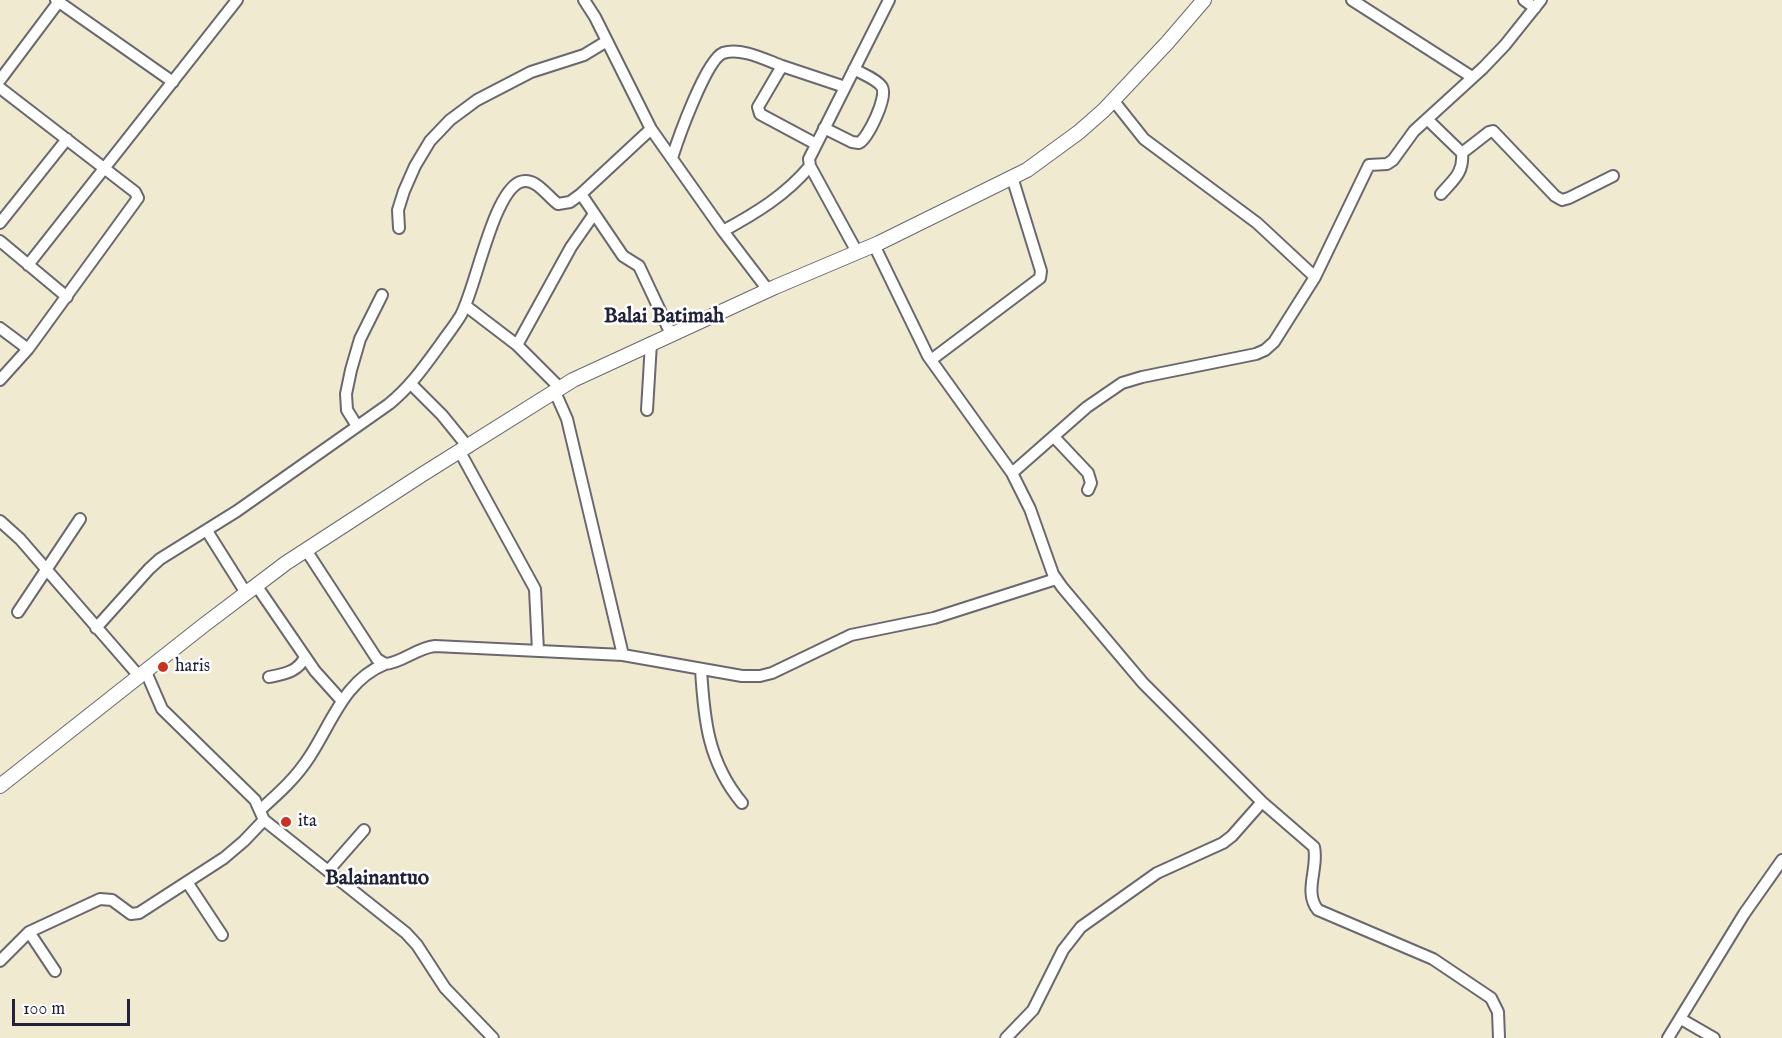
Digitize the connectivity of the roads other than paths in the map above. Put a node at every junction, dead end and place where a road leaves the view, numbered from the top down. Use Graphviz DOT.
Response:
graph roads {
  1 [pos="237,0"];
  2 [pos="584,0"];
  3 [pos="889,0"];
  4 [pos="1204,0"];
  5 [pos="1352,0"];
  6 [pos="1524,0"];
  7 [pos="58,1"];
  8 [pos="1538,4"];
  9 [pos="607,41"];
  10 [pos="783,66"];
  11 [pos="854,69"];
  12 [pos="1472,77"];
  13 [pos="0,80"];
  14 [pos="173,82"];
  15 [pos="845,87"];
  16 [pos="0,88"];
  17 [pos="1113,100"];
  18 [pos="1427,119"];
  19 [pos="824,128"];
  20 [pos="651,129"];
  21 [pos="67,139"];
  22 [pos="816,144"];
  23 [pos="1462,153"];
  24 [pos="672,158"];
  25 [pos="810,166"];
  26 [pos="105,170"];
  27 [pos="1012,177"];
  28 [pos="1613,177"];
  29 [pos="581,194"];
  30 [pos="1441,194"];
  31 [pos="594,214"];
  32 [pos="0,223"];
  33 [pos="399,228"];
  34 [pos="723,231"];
  35 [pos="0,241"];
  36 [pos="874,245"];
  37 [pos="857,252"];
  38 [pos="28,266"];
  39 [pos="1316,277"];
  40 [pos="768,290"];
  41 [pos="382,295"];
  42 [pos="67,297"];
  43 [pos="466,306"];
  44 [pos="0,327"];
  45 [pos="671,334"];
  46 [pos="651,343"];
  47 [pos="517,345"];
  48 [pos="28,349"];
  49 [pos="931,360"];
  50 [pos="0,380"];
  51 [pos="411,384"];
  52 [pos="557,390"];
  53 [pos="647,410"];
  54 [pos="357,426"];
  55 [pos="1054,437"];
  56 [pos="464,449"];
  57 [pos="1012,473"];
  58 [pos="1088,490"];
  59 [pos="80,519"];
  60 [pos="0,521"];
  61 [pos="207,531"];
  62 [pos="306,550"];
  63 [pos="46,570"];
  64 [pos="1056,579"];
  65 [pos="251,589"];
  66 [pos="18,612"];
  67 [pos="96,628"];
  68 [pos="538,651"];
  69 [pos="623,656"];
  70 [pos="305,657"];
  71 [pos="385,664"];
  72 [pos="701,669"];
  73 [pos="142,674"];
  74 [pos="269,677"];
  75 [pos="342,701"];
  76 [pos="0,786"];
  77 [pos="1262,802"];
  78 [pos="742,803"];
  79 [pos="262,815"];
  80 [pos="364,830"];
  81 [pos="1782,860"];
  82 [pos="328,871"];
  83 [pos="187,882"];
  84 [pos="29,932"];
  85 [pos="222,935"];
  86 [pos="0,961"];
  87 [pos="55,971"];
  88 [pos="1681,1019"];
  89 [pos="493,1038"];
  90 [pos="1006,1038"];
  91 [pos="1499,1038"];
  92 [pos="1668,1038"];
  93 [pos="1714,1038"];
  1 -- 14 [label="street"];
  2 -- 9 [label="street"];
  3 -- 11 [label="street"];
  4 -- 17 [label="main road"];
  5 -- 12 [label="street"];
  6 -- 8 [label="street"];
  7 -- 13 [label="street"];
  7 -- 14 [label="street"];
  8 -- 12 [label="street"];
  9 -- 20 [label="street"];
  9 -- 33 [label="street"];
  10 -- 15 [label="street"];
  10 -- 22 [label="street"];
  10 -- 24 [label="street"];
  11 -- 15 [label="street"];
  11 -- 19 [label="street"];
  12 -- 18 [label="street"];
  14 -- 26 [label="street"];
  15 -- 19 [label="street"];
  16 -- 21 [label="street"];
  17 -- 27 [label="main road"];
  17 -- 39 [label="street"];
  18 -- 23 [label="street"];
  18 -- 39 [label="street"];
  19 -- 22 [label="street"];
  20 -- 24 [label="street"];
  20 -- 29 [label="street"];
  21 -- 26 [label="street"];
  21 -- 32 [label="street"];
  22 -- 25 [label="street"];
  23 -- 28 [label="street"];
  23 -- 30 [label="street"];
  24 -- 34 [label="street"];
  25 -- 34 [label="street"];
  25 -- 37 [label="street"];
  26 -- 38 [label="street"];
  26 -- 42 [label="street"];
  27 -- 36 [label="main road"];
  27 -- 49 [label="street"];
  29 -- 31 [label="street"];
  29 -- 43 [label="street"];
  31 -- 45 [label="street"];
  31 -- 47 [label="street"];
  34 -- 40 [label="street"];
  35 -- 38 [label="street"];
  36 -- 37 [label="main road"];
  36 -- 49 [label="street"];
  37 -- 40 [label="main road"];
  38 -- 42 [label="street"];
  39 -- 55 [label="street"];
  40 -- 45 [label="main road"];
  41 -- 54 [label="street"];
  42 -- 48 [label="street"];
  43 -- 47 [label="street"];
  43 -- 51 [label="street"];
  44 -- 48 [label="street"];
  45 -- 46 [label="main road"];
  46 -- 52 [label="main road"];
  46 -- 53 [label="street"];
  47 -- 52 [label="street"];
  48 -- 50 [label="street"];
  49 -- 57 [label="street"];
  51 -- 54 [label="street"];
  51 -- 56 [label="street"];
  52 -- 56 [label="main road"];
  52 -- 69 [label="street"];
  54 -- 61 [label="street"];
  55 -- 57 [label="street"];
  55 -- 58 [label="street"];
  56 -- 62 [label="main road"];
  56 -- 68 [label="street"];
  57 -- 64 [label="street"];
  59 -- 63 [label="street"];
  60 -- 63 [label="street"];
  61 -- 65 [label="street"];
  61 -- 67 [label="street"];
  62 -- 65 [label="main road"];
  62 -- 71 [label="street"];
  63 -- 66 [label="street"];
  63 -- 67 [label="street"];
  64 -- 72 [label="street"];
  64 -- 77 [label="street"];
  65 -- 70 [label="street"];
  65 -- 73 [label="main road"];
  67 -- 73 [label="street"];
  68 -- 69 [label="street"];
  68 -- 71 [label="street"];
  69 -- 72 [label="street"];
  70 -- 74 [label="street"];
  70 -- 75 [label="street"];
  71 -- 75 [label="street"];
  72 -- 78 [label="street"];
  73 -- 76 [label="main road"];
  73 -- 79 [label="street"];
  75 -- 79 [label="street"];
  77 -- 90 [label="street"];
  77 -- 91 [label="street"];
  79 -- 82 [label="street"];
  79 -- 83 [label="street"];
  80 -- 82 [label="street"];
  81 -- 88 [label="street"];
  82 -- 89 [label="street"];
  83 -- 84 [label="street"];
  83 -- 85 [label="street"];
  84 -- 86 [label="street"];
  84 -- 87 [label="street"];
  88 -- 92 [label="street"];
  88 -- 93 [label="street"];
}
